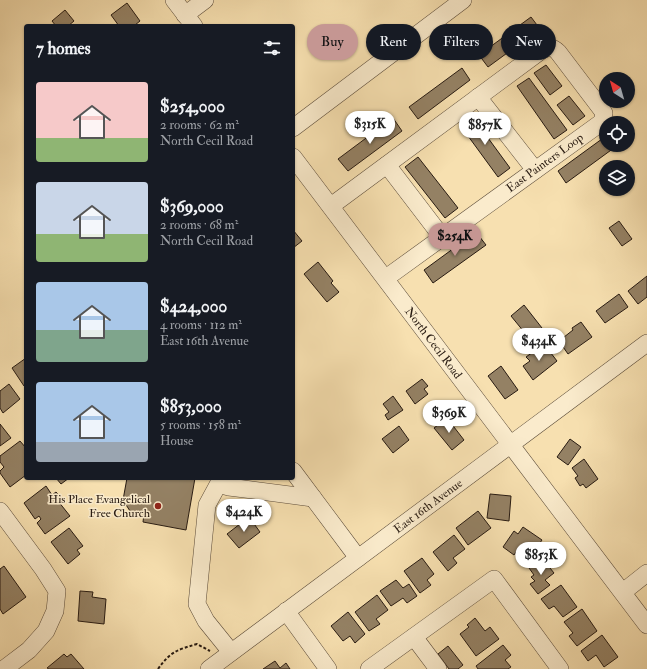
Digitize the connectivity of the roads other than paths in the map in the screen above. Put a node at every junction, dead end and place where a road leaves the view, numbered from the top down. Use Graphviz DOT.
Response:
graph roads {
  1 [pos="174,0"];
  2 [pos="204,0"];
  3 [pos="463,0"];
  4 [pos="189,20"];
  5 [pos="478,97"];
  6 [pos="295,126"];
  7 [pos="295,159"];
  8 [pos="387,164"];
  9 [pos="535,170"];
  10 [pos="331,206"];
  11 [pos="442,238"];
  12 [pos="386,278"];
  13 [pos="647,343"];
  14 [pos="511,444"];
  15 [pos="295,474"];
  16 [pos="220,480"];
  17 [pos="313,498"];
  18 [pos="0,511"];
  19 [pos="358,558"];
  20 [pos="647,573"];
  21 [pos="623,592"];
  22 [pos="286,611"];
  23 [pos="647,625"];
  24 [pos="414,637"];
  25 [pos="227,655"];
  26 [pos="4,669"];
  27 [pos="209,669"];
  28 [pos="328,669"];
  29 [pos="370,669"];
  30 [pos="438,669"];
  31 [pos="560,669"];
  1 -- 4 [label="street"];
  2 -- 4 [label="street"];
  3 -- 6 [label="street"];
  5 -- 8 [label="street, East Painters Loop"];
  5 -- 9 [label="street"];
  5 -- 9 [label="street, East Painters Loop"];
  7 -- 10 [label="street, North Cecil Road"];
  8 -- 10 [label="street, East Painters Loop"];
  8 -- 11 [label="street"];
  9 -- 11 [label="street, East Painters Loop"];
  10 -- 12 [label="street, North Cecil Road"];
  11 -- 12 [label="street, East Painters Loop"];
  12 -- 14 [label="street, North Cecil Road"];
  13 -- 14 [label="street, East 16th Avenue"];
  14 -- 19 [label="street, East 16th Avenue"];
  14 -- 21 [label="street, North Cecil Road"];
  15 -- 17 [label="street"];
  16 -- 17 [label="street"];
  16 -- 25 [label="street"];
  17 -- 19 [label="street"];
  18 -- 26 [label="street"];
  19 -- 22 [label="street, East 16th Avenue"];
  20 -- 21 [label="street"];
  21 -- 23 [label="street, North Cecil Road"];
  22 -- 25 [label="street, East 16th Avenue"];
  22 -- 28 [label="street"];
  24 -- 29 [label="street"];
  24 -- 30 [label="street"];
  24 -- 31 [label="street"];
  25 -- 27 [label="street, East 16th Avenue"];
}
